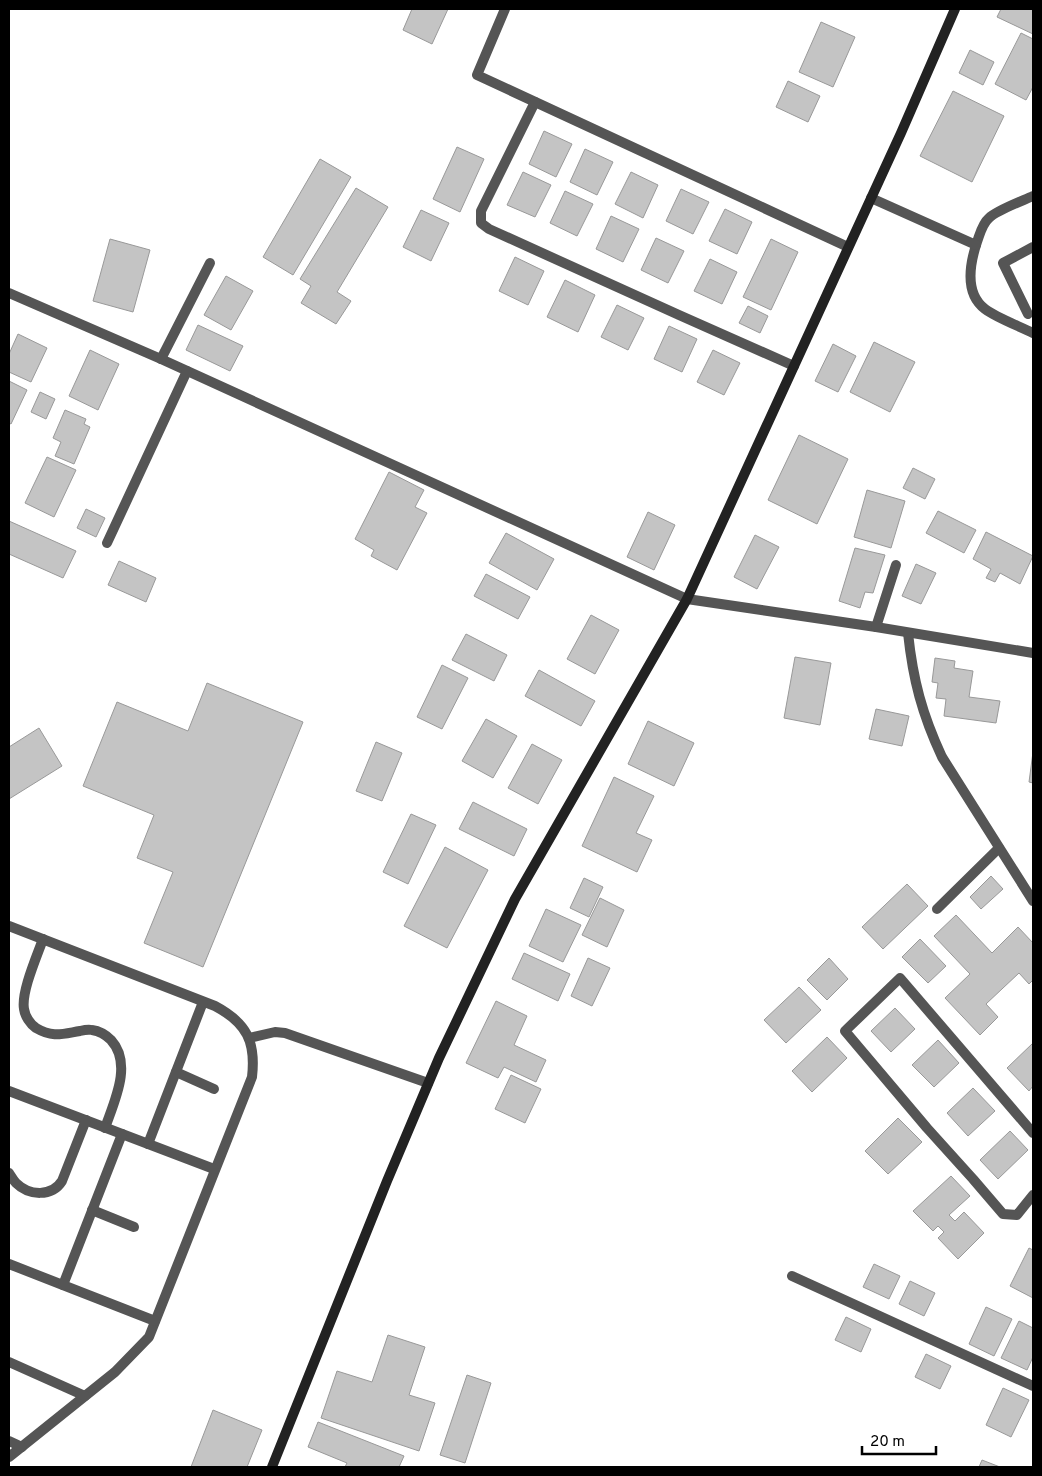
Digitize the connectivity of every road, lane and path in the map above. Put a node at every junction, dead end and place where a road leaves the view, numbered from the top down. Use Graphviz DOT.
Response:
graph roads {
  1 [pos="505,9"];
  2 [pos="955,9"];
  3 [pos="535,102"];
  4 [pos="1033,197"];
  5 [pos="871,198"];
  6 [pos="976,245"];
  7 [pos="848,247"];
  8 [pos="1033,247"];
  9 [pos="210,263"];
  10 [pos="9,293"];
  11 [pos="1031,312"];
  12 [pos="1011,322"];
  13 [pos="1033,332"];
  14 [pos="161,359"];
  15 [pos="794,366"];
  16 [pos="187,371"];
  17 [pos="107,543"];
  18 [pos="896,565"];
  19 [pos="687,599"];
  20 [pos="876,627"];
  21 [pos="908,633"];
  22 [pos="1033,653"];
  23 [pos="999,848"];
  24 [pos="1033,901"];
  25 [pos="937,909"];
  26 [pos="9,926"];
  27 [pos="43,939"];
  28 [pos="203,1002"];
  29 [pos="249,1038"];
  30 [pos="176,1072"];
  31 [pos="428,1083"];
  32 [pos="214,1089"];
  33 [pos="9,1091"];
  34 [pos="86,1120"];
  35 [pos="105,1128"];
  36 [pos="1033,1133"];
  37 [pos="122,1134"];
  38 [pos="148,1144"];
  39 [pos="214,1169"];
  40 [pos="9,1173"];
  41 [pos="1033,1195"];
  42 [pos="92,1210"];
  43 [pos="134,1227"];
  44 [pos="9,1264"];
  45 [pos="792,1276"];
  46 [pos="63,1285"];
  47 [pos="155,1321"];
  48 [pos="9,1362"];
  49 [pos="1033,1386"];
  50 [pos="85,1396"];
  51 [pos="9,1441"];
  52 [pos="22,1447"];
  53 [pos="9,1457"];
  54 [pos="272,1467"];
  1 -- 3 [label="street"];
  2 -- 5 [label="street"];
  3 -- 7 [label="street"];
  3 -- 15 [label="street"];
  4 -- 6 [label="street"];
  5 -- 6 [label="street"];
  5 -- 7 [label="street"];
  6 -- 12 [label="street"];
  7 -- 15 [label="street"];
  8 -- 11 [label="street"];
  9 -- 14 [label="street"];
  10 -- 14 [label="street"];
  11 -- 12 [label="street"];
  12 -- 13 [label="street"];
  14 -- 16 [label="street"];
  15 -- 19 [label="street"];
  16 -- 17 [label="street"];
  16 -- 19 [label="street"];
  18 -- 20 [label="street"];
  19 -- 20 [label="street"];
  19 -- 31 [label="street"];
  20 -- 21 [label="street"];
  21 -- 22 [label="street"];
  21 -- 23 [label="street"];
  23 -- 24 [label="street"];
  23 -- 25 [label="street"];
  26 -- 27 [label="street"];
  27 -- 28 [label="street"];
  27 -- 35 [label="street"];
  28 -- 29 [label="street"];
  28 -- 30 [label="street"];
  29 -- 31 [label="street"];
  29 -- 39 [label="street"];
  30 -- 32 [label="street"];
  30 -- 38 [label="street"];
  31 -- 54 [label="street"];
  33 -- 34 [label="street"];
  34 -- 35 [label="street"];
  34 -- 40 [label="street"];
  35 -- 37 [label="street"];
  36 -- 41 [label="street"];
  37 -- 38 [label="street"];
  37 -- 42 [label="street"];
  38 -- 39 [label="street"];
  39 -- 47 [label="street"];
  42 -- 43 [label="street"];
  42 -- 46 [label="street"];
  44 -- 46 [label="street"];
  45 -- 49 [label="street"];
  46 -- 47 [label="street"];
  47 -- 50 [label="street"];
  48 -- 50 [label="street"];
  50 -- 52 [label="street"];
  51 -- 52 [label="street"];
  52 -- 53 [label="street"];
}
